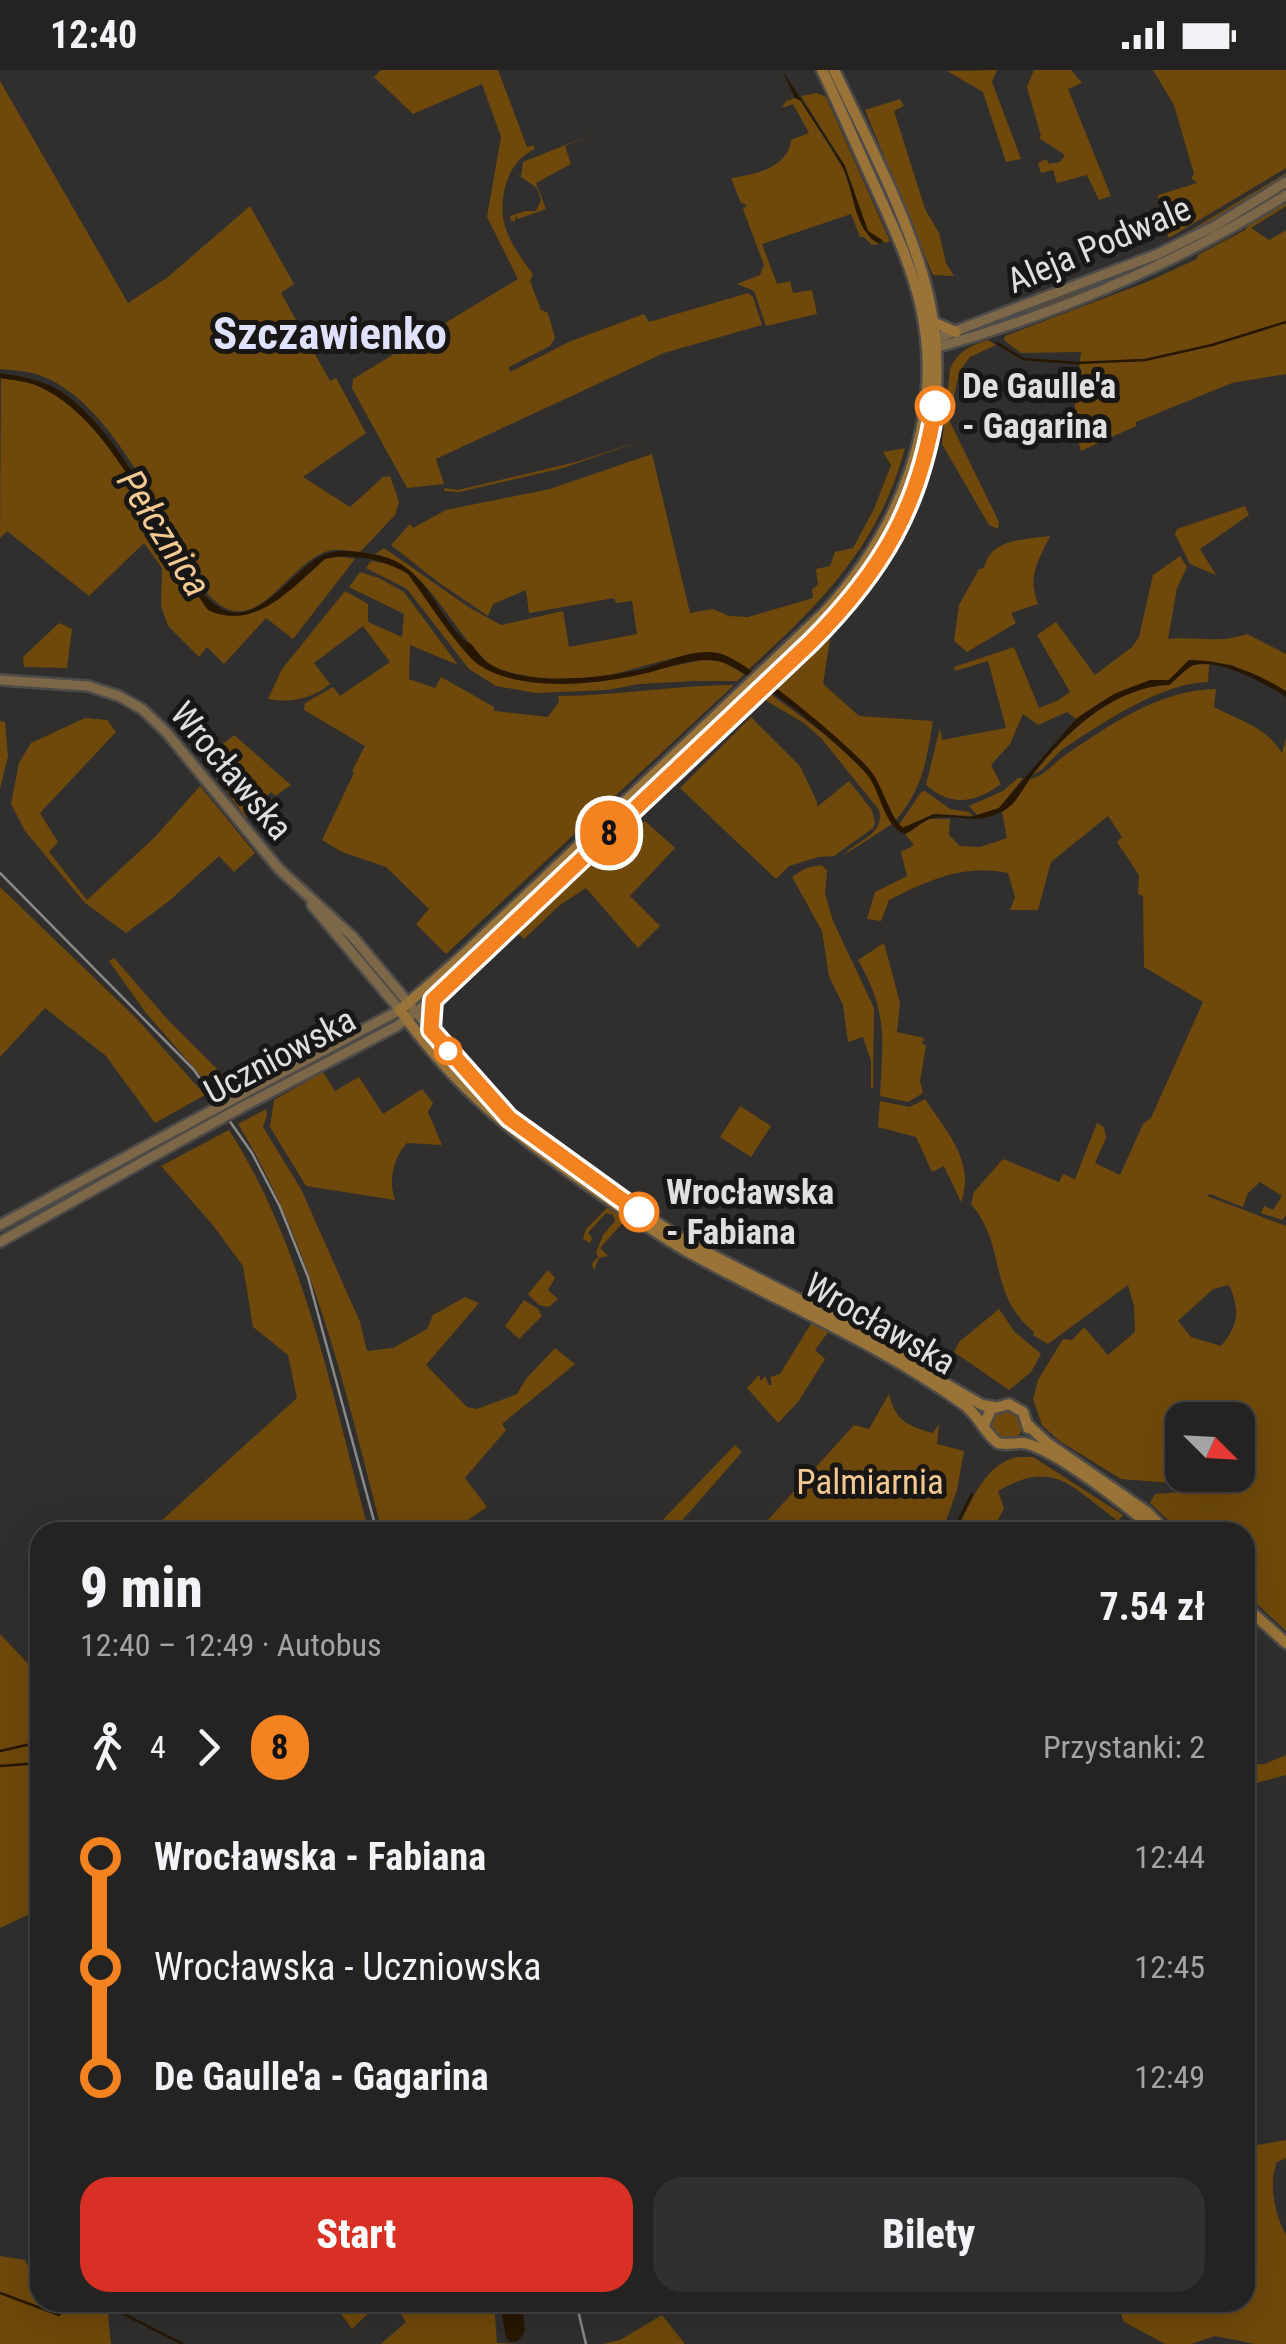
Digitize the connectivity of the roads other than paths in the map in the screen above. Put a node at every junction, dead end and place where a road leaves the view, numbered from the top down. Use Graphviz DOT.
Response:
graph roads {
  1 [pos="822,70"];
  2 [pos="834,70"];
  3 [pos="1286,182"];
  4 [pos="1286,196"];
  5 [pos="1164,258"];
  6 [pos="934,322"];
  7 [pos="955,337"];
  8 [pos="930,345"];
  9 [pos="936,398"];
  10 [pos="807,637"];
  11 [pos="0,680"];
  12 [pos="504,924"];
  13 [pos="433,983"];
  14 [pos="393,994"];
  15 [pos="433,1000"];
  16 [pos="408,1012"];
  17 [pos="382,1020"];
  18 [pos="431,1030"];
  19 [pos="416,1034"];
  20 [pos="378,1036"];
  21 [pos="242,1100"];
  22 [pos="177,1136"];
  23 [pos="106,1167"];
  24 [pos="110,1182"];
  25 [pos="0,1225"];
  26 [pos="0,1242"];
  27 [pos="994,1406"];
  28 [pos="985,1423"];
  29 [pos="1028,1425"];
  30 [pos="1019,1442"];
  31 [pos="1144,1522"];
  32 [pos="1157,1522"];
  33 [pos="1255,1615"];
  34 [pos="1286,1643"];
  1 -- 8 [label="main road"];
  2 -- 6 [label="main road"];
  3 -- 5 [label="main road, Aleja Podwale"];
  4 -- 5 [label="main road, Aleja Podwale"];
  5 -- 7 [label="main road, Aleja Podwale"];
  6 -- 7 [label="main road"];
  6 -- 8 [label="main road"];
  7 -- 8 [label="main road, Aleja Podwale"];
  7 -- 9 [label="main road"];
  8 -- 9 [label="main road"];
  8 -- 10 [label="main road"];
  9 -- 10 [label="main road"];
  10 -- 12 [label="main road"];
  11 -- 14 [label="main road, Wrocławska"];
  12 -- 13 [label="main road"];
  12 -- 15 [label="main road"];
  13 -- 14 [label="main road"];
  13 -- 16 [label="main road"];
  14 -- 16 [label="main road, Wrocławska"];
  14 -- 17 [label="main road"];
  15 -- 16 [label="main road"];
  15 -- 18 [label="main road"];
  16 -- 17 [label="main road, Uczniowska"];
  16 -- 18 [label="main road, Wrocławska"];
  16 -- 19 [label="main road, Wrocławska"];
  16 -- 20 [label="main road, Uczniowska"];
  17 -- 21 [label="main road, Uczniowska"];
  18 -- 27 [label="main road, Wrocławska"];
  19 -- 20 [label="main road"];
  19 -- 28 [label="main road, Wrocławska"];
  20 -- 21 [label="main road, Uczniowska"];
  21 -- 22 [label="main road, Uczniowska, bridge"];
  22 -- 23 [label="main road"];
  22 -- 24 [label="main road"];
  23 -- 24 [label="main road"];
  23 -- 25 [label="main road"];
  24 -- 26 [label="main road"];
  27 -- 28 [label="main road"];
  27 -- 29 [label="main road"];
  28 -- 30 [label="main road"];
  29 -- 30 [label="main road"];
  29 -- 32 [label="main road"];
  30 -- 31 [label="main road"];
  33 -- 34 [label="main road"];
}
